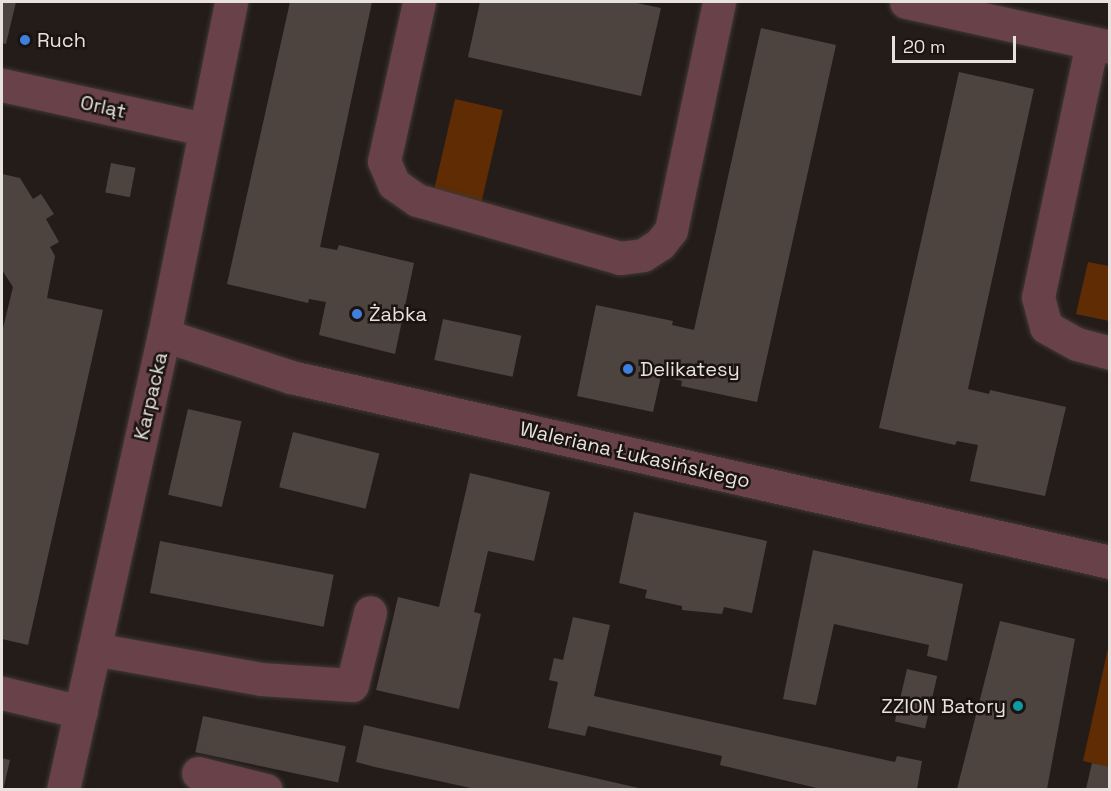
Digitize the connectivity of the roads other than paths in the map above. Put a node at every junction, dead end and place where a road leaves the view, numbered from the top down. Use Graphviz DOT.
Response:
graph roads {
  1 [pos="231,2"];
  2 [pos="419,2"];
  3 [pos="719,2"];
  4 [pos="906,2"];
  5 [pos="1101,45"];
  6 [pos="2,85"];
  7 [pos="204,129"];
  8 [pos="164,335"];
  9 [pos="1110,353"];
  10 [pos="1110,562"];
  11 [pos="370,612"];
  12 [pos="94,649"];
  13 [pos="2,693"];
  14 [pos="81,712"];
  15 [pos="198,773"];
  16 [pos="63,789"];
  17 [pos="266,789"];
  1 -- 7 [label="street, Karpacka"];
  2 -- 3 [label="street"];
  4 -- 5 [label="street"];
  5 -- 9 [label="street"];
  6 -- 7 [label="street, Orląt"];
  7 -- 8 [label="street, Karpacka"];
  8 -- 10 [label="street, Waleriana Łukasińskiego"];
  8 -- 12 [label="street, Karpacka"];
  11 -- 12 [label="street"];
  12 -- 14 [label="street, Karpacka"];
  13 -- 14 [label="street"];
  14 -- 16 [label="street, Karpacka"];
  15 -- 17 [label="street"];
}
